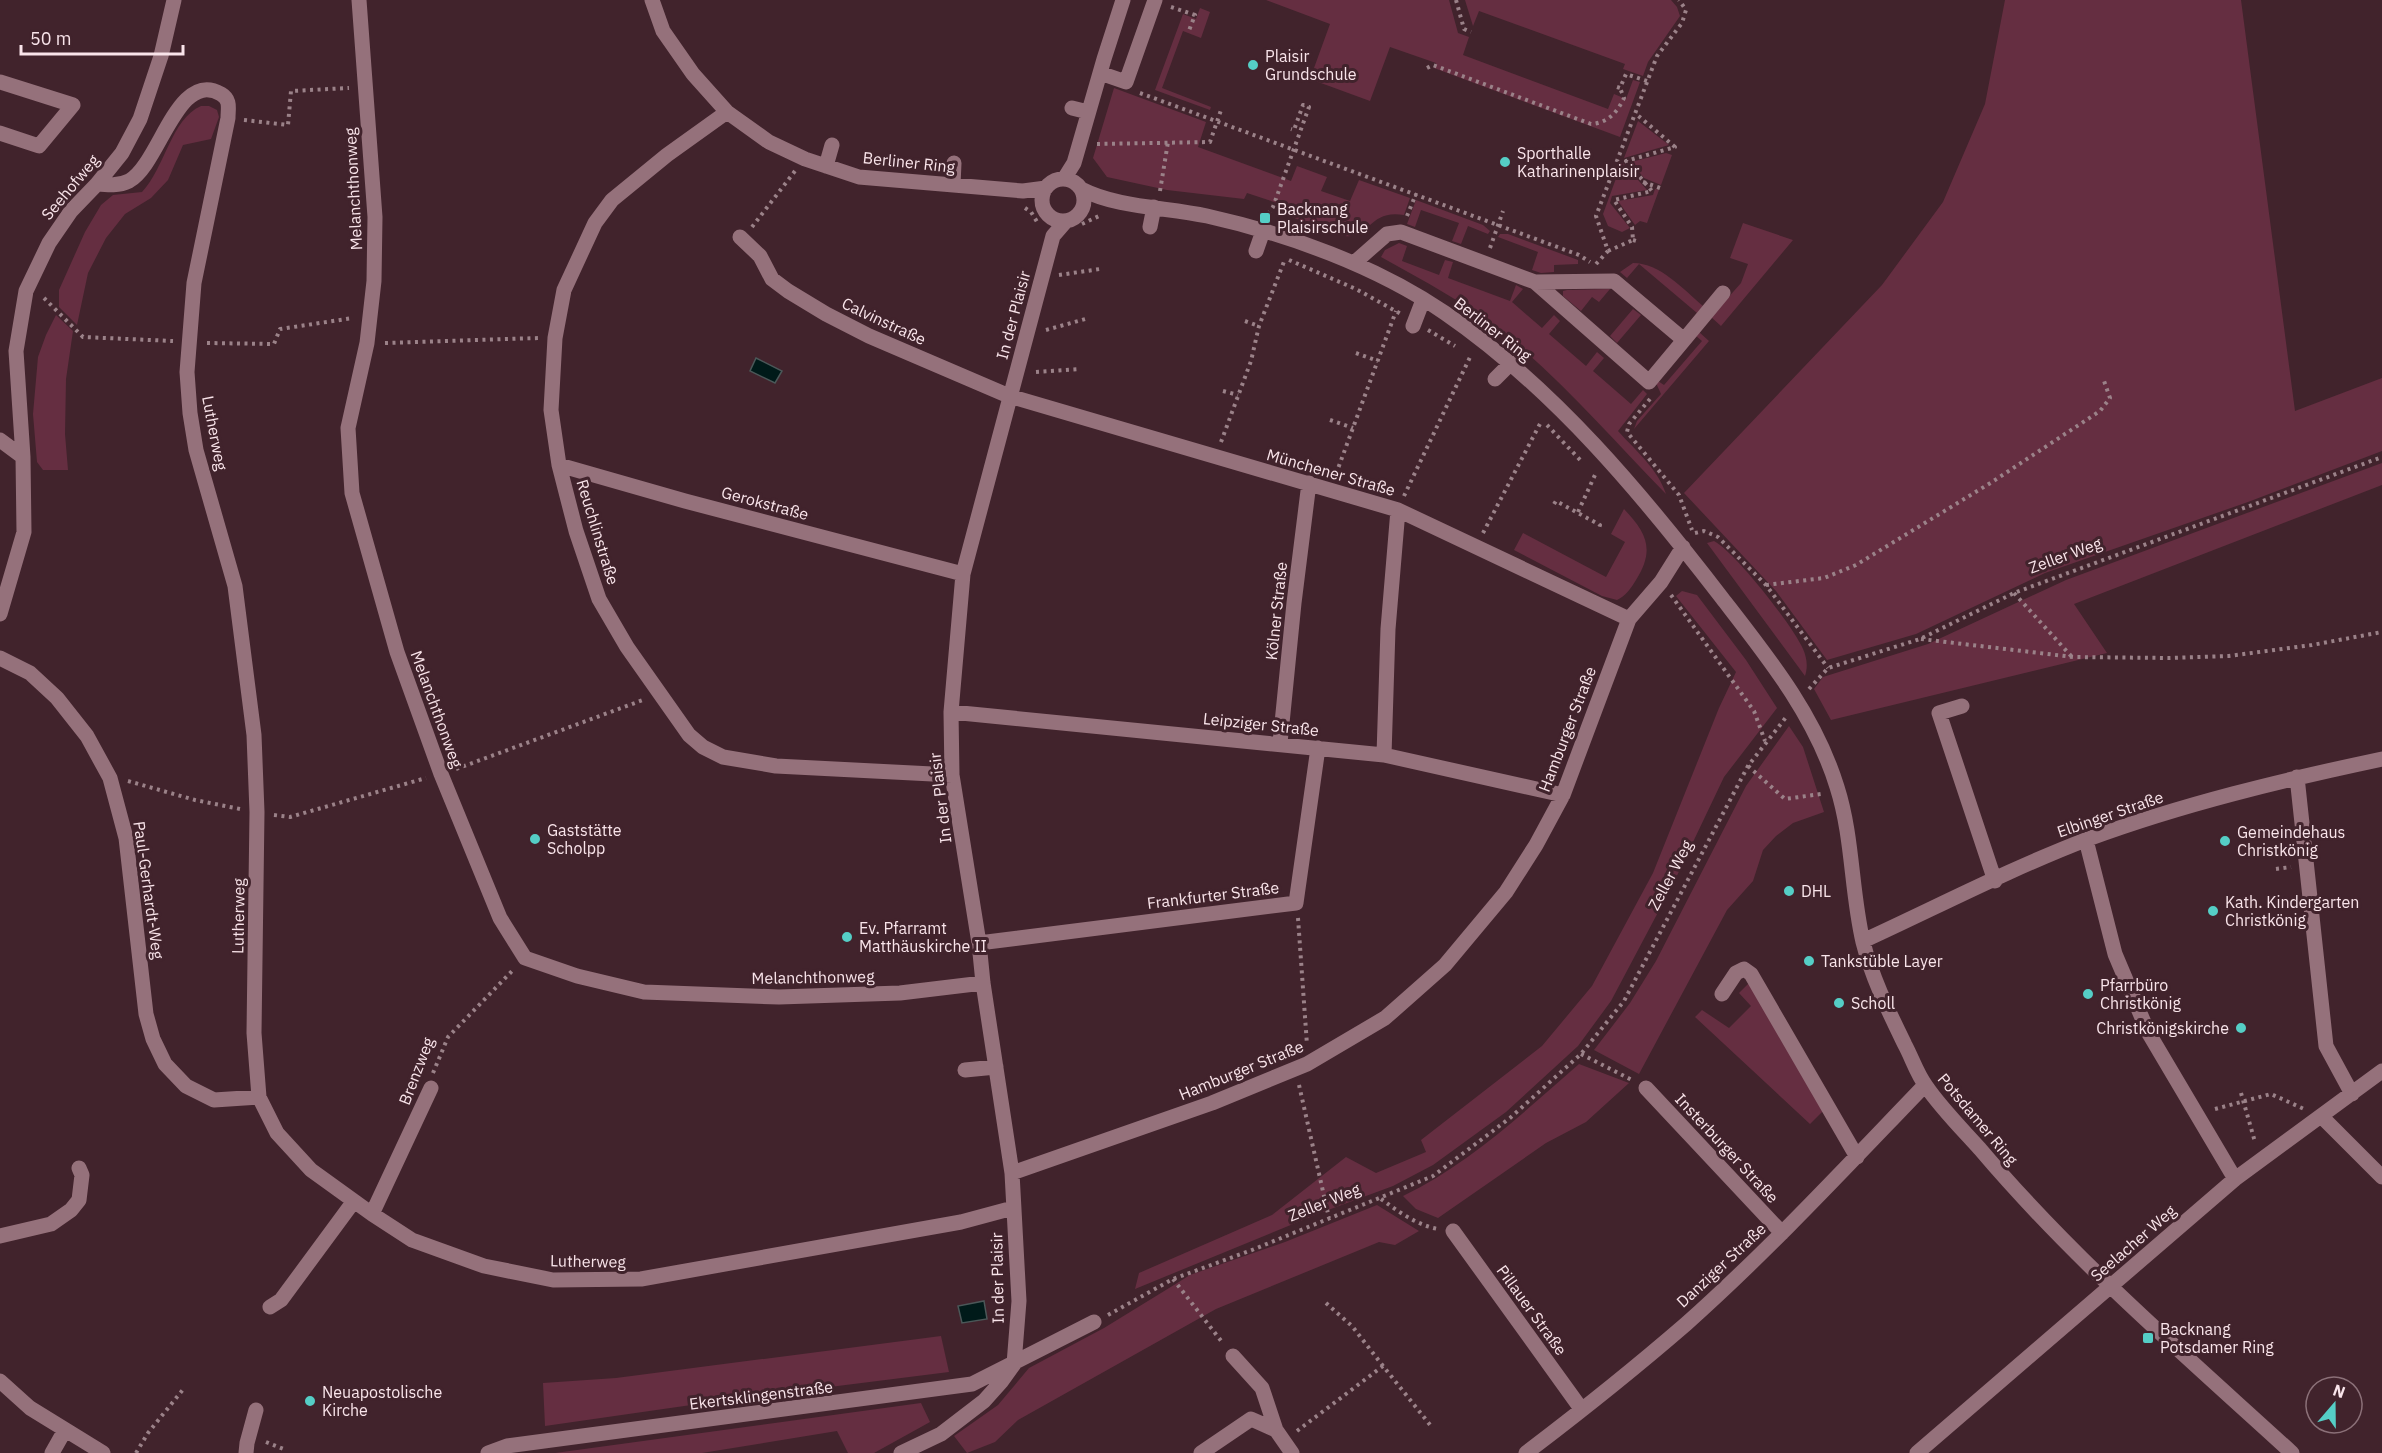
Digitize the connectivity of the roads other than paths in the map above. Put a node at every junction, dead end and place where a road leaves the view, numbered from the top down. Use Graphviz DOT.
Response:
graph roads {
  1 [pos="174,0"];
  2 [pos="359,0"];
  3 [pos="652,0"];
  4 [pos="1124,0"];
  5 [pos="1155,0"];
  6 [pos="1088,54"];
  7 [pos="1102,66"];
  8 [pos="0,82"];
  9 [pos="1072,108"];
  10 [pos="727,112"];
  11 [pos="1088,112"];
  12 [pos="0,133"];
  13 [pos="832,145"];
  14 [pos="954,163"];
  15 [pos="826,166"];
  16 [pos="97,184"];
  17 [pos="1073,184"];
  18 [pos="953,185"];
  19 [pos="1100,199"];
  20 [pos="1045,201"];
  21 [pos="1154,207"];
  22 [pos="1082,208"];
  23 [pos="1066,221"];
  24 [pos="1150,227"];
  25 [pos="1263,231"];
  26 [pos="1053,236"];
  27 [pos="740,237"];
  28 [pos="1256,250"];
  29 [pos="1354,263"];
  30 [pos="1535,282"];
  31 [pos="1723,293"];
  32 [pos="1423,300"];
  33 [pos="1413,324"];
  34 [pos="1684,340"];
  35 [pos="1510,363"];
  36 [pos="1496,378"];
  37 [pos="1009,396"];
  38 [pos="0,440"];
  39 [pos="23,457"];
  40 [pos="559,465"];
  41 [pos="1309,483"];
  42 [pos="1398,510"];
  43 [pos="1683,547"];
  44 [pos="963,574"];
  45 [pos="0,614"];
  46 [pos="1629,619"];
  47 [pos="1761,648"];
  48 [pos="0,658"];
  49 [pos="1962,706"];
  50 [pos="951,711"];
  51 [pos="1280,743"];
  52 [pos="1318,748"];
  53 [pos="1384,755"];
  54 [pos="2382,759"];
  55 [pos="952,775"];
  56 [pos="2297,777"];
  57 [pos="1563,795"];
  58 [pos="2086,840"];
  59 [pos="1995,881"];
  60 [pos="1863,941"];
  61 [pos="979,943"];
  62 [pos="983,983"];
  63 [pos="1722,994"];
  64 [pos="996,1067"];
  65 [pos="965,1070"];
  66 [pos="2382,1071"];
  67 [pos="1925,1085"];
  68 [pos="431,1088"];
  69 [pos="1646,1088"];
  70 [pos="2352,1094"];
  71 [pos="259,1097"];
  72 [pos="2322,1117"];
  73 [pos="1857,1157"];
  74 [pos="79,1168"];
  75 [pos="1012,1173"];
  76 [pos="2382,1176"];
  77 [pos="2235,1179"];
  78 [pos="354,1201"];
  79 [pos="1013,1208"];
  80 [pos="372,1214"];
  81 [pos="1453,1231"];
  82 [pos="1782,1233"];
  83 [pos="0,1236"];
  84 [pos="2110,1286"];
  85 [pos="270,1307"];
  86 [pos="1095,1322"];
  87 [pos="1233,1356"];
  88 [pos="1014,1364"];
  89 [pos="0,1381"];
  90 [pos="256,1410"];
  91 [pos="1582,1410"];
  92 [pos="65,1430"];
  93 [pos="1284,1441"];
  94 [pos="507,1450"];
  95 [pos="52,1453"];
  96 [pos="103,1453"];
  97 [pos="246,1453"];
  98 [pos="488,1453"];
  99 [pos="902,1453"];
  100 [pos="1201,1453"];
  101 [pos="1526,1453"];
  102 [pos="1917,1453"];
  103 [pos="2292,1453"];
  1 -- 16 [label="street, Seehofweg"];
  2 -- 62 [label="street, Melanchthonweg"];
  3 -- 10 [label="street, Berliner Ring"];
  4 -- 7 [label="street"];
  5 -- 7 [label="street"];
  6 -- 7 [label="street"];
  7 -- 11 [label="street"];
  8 -- 12 [label="street"];
  9 -- 11 [label="street"];
  10 -- 15 [label="street, Berliner Ring"];
  10 -- 40 [label="street, Reuchlinstraße"];
  11 -- 17 [label="street"];
  13 -- 15 [label="street"];
  14 -- 18 [label="street"];
  15 -- 18 [label="street, Berliner Ring"];
  16 -- 39 [label="street, Seehofweg"];
  16 -- 71 [label="street, Lutherweg"];
  17 -- 19 [label="street, Berliner Ring"];
  17 -- 20 [label="street"];
  17 -- 22 [label="street"];
  18 -- 20 [label="street, Berliner Ring"];
  19 -- 21 [label="street, Berliner Ring"];
  19 -- 22 [label="street"];
  20 -- 23 [label="street"];
  20 -- 26 [label="street"];
  21 -- 24 [label="street"];
  21 -- 25 [label="street, Berliner Ring"];
  22 -- 23 [label="street"];
  23 -- 26 [label="street, In der Plaisir"];
  25 -- 28 [label="street"];
  25 -- 29 [label="street, Berliner Ring"];
  26 -- 37 [label="street, In der Plaisir"];
  27 -- 37 [label="street, Calvinstraße"];
  29 -- 30 [label="street"];
  29 -- 32 [label="street, Berliner Ring"];
  30 -- 34 [label="street"];
  30 -- 34 [label="street"];
  31 -- 34 [label="street"];
  32 -- 33 [label="street"];
  32 -- 35 [label="street, Berliner Ring"];
  35 -- 36 [label="street"];
  35 -- 43 [label="street, Berliner Ring"];
  37 -- 41 [label="street, Münchener Straße"];
  37 -- 44 [label="street, In der Plaisir"];
  38 -- 39 [label="street"];
  39 -- 45 [label="street, Seehofweg"];
  40 -- 44 [label="street, Gerokstraße"];
  40 -- 55 [label="street, Reuchlinstraße"];
  41 -- 42 [label="street, Münchener Straße"];
  41 -- 51 [label="street, Kölner Straße"];
  42 -- 46 [label="street, Münchener Straße"];
  42 -- 53 [label="street"];
  43 -- 46 [label="street, Hamburger Straße"];
  43 -- 47 [label="street, Berliner Ring"];
  44 -- 50 [label="street, In der Plaisir"];
  46 -- 57 [label="street, Hamburger Straße"];
  47 -- 60 [label="street, Potsdamer Ring"];
  48 -- 71 [label="street, Paul-Gerhardt-Weg"];
  49 -- 59 [label="street"];
  50 -- 51 [label="street, Leipziger Straße"];
  50 -- 55 [label="street, In der Plaisir"];
  51 -- 52 [label="street, Leipziger Straße"];
  52 -- 53 [label="street, Leipziger Straße"];
  52 -- 61 [label="street, Frankfurter Straße"];
  53 -- 57 [label="street, Leipziger Straße"];
  54 -- 56 [label="street, Elbinger Straße"];
  55 -- 61 [label="street, In der Plaisir"];
  56 -- 58 [label="street, Elbinger Straße"];
  56 -- 70 [label="street"];
  57 -- 75 [label="street, Hamburger Straße"];
  58 -- 59 [label="street, Elbinger Straße"];
  58 -- 77 [label="street"];
  59 -- 60 [label="street, Elbinger Straße"];
  60 -- 67 [label="street, Potsdamer Ring"];
  61 -- 62 [label="street, In der Plaisir"];
  62 -- 64 [label="street, In der Plaisir"];
  63 -- 73 [label="street"];
  64 -- 65 [label="street"];
  64 -- 75 [label="street, In der Plaisir"];
  66 -- 70 [label="street, Seelacher Weg"];
  67 -- 73 [label="street, Danziger Straße"];
  67 -- 84 [label="street, Potsdamer Ring"];
  68 -- 80 [label="street, Brenzweg"];
  69 -- 82 [label="street, Insterburger Straße"];
  70 -- 72 [label="street, Seelacher Weg"];
  71 -- 78 [label="street, Lutherweg"];
  72 -- 76 [label="street"];
  72 -- 77 [label="street, Seelacher Weg"];
  73 -- 82 [label="street, Danziger Straße"];
  74 -- 83 [label="street"];
  75 -- 79 [label="street, In der Plaisir"];
  77 -- 84 [label="street, Seelacher Weg"];
  78 -- 80 [label="street, Lutherweg"];
  78 -- 85 [label="street"];
  79 -- 80 [label="street, Lutherweg"];
  79 -- 88 [label="street, In der Plaisir"];
  81 -- 91 [label="street, Pillauer Straße"];
  82 -- 91 [label="street, Danziger Straße"];
  84 -- 102 [label="street, Seelacher Weg"];
  84 -- 103 [label="street, Potsdamer Ring"];
  86 -- 88 [label="street"];
  87 -- 93 [label="street"];
  88 -- 94 [label="street, Ekertsklingenstraße"];
  88 -- 99 [label="street"];
  89 -- 92 [label="street"];
  90 -- 97 [label="street"];
  91 -- 101 [label="street, Danziger Straße"];
  92 -- 95 [label="street"];
  92 -- 96 [label="street"];
  93 -- 100 [label="street"];
  94 -- 98 [label="street, Ekertsklingenstraße"];
}
